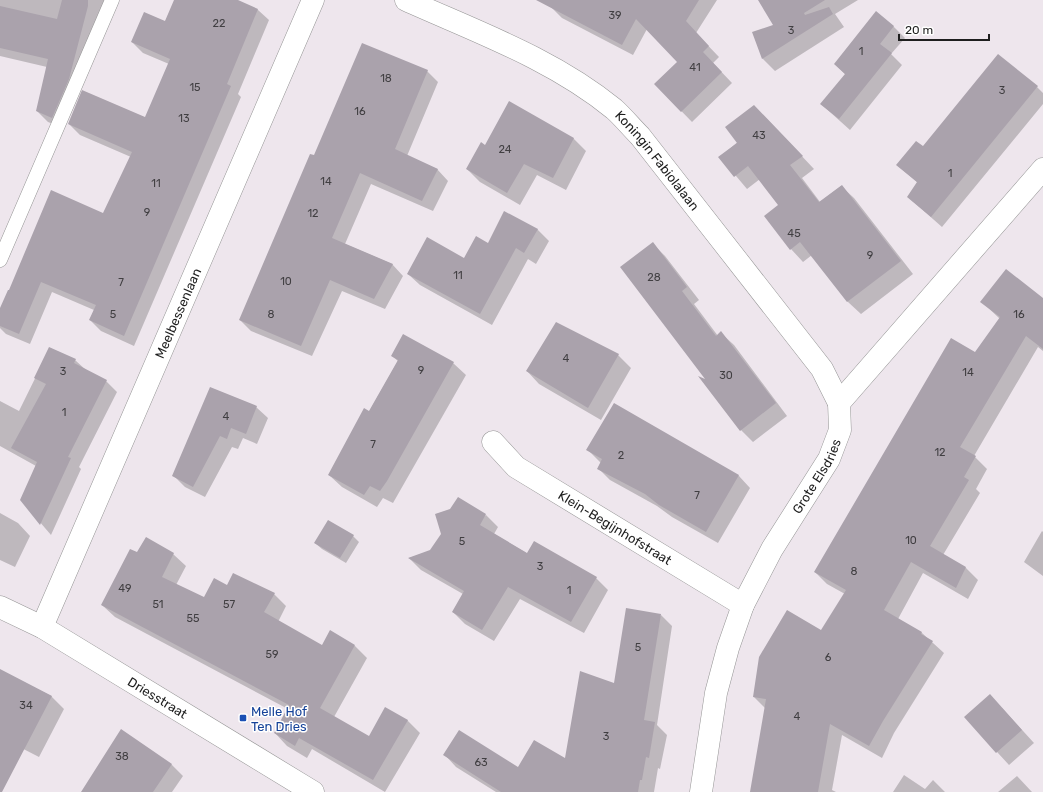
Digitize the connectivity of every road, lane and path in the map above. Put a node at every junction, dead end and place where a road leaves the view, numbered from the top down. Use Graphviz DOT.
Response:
graph roads {
  1 [pos="112,0"];
  2 [pos="313,0"];
  3 [pos="406,0"];
  4 [pos="1043,169"];
  5 [pos="0,260"];
  6 [pos="839,403"];
  7 [pos="493,442"];
  8 [pos="743,605"];
  9 [pos="0,607"];
  10 [pos="42,627"];
  11 [pos="313,792"];
  12 [pos="701,792"];
  1 -- 5 [label="lane"];
  2 -- 10 [label="street, Meelbessenlaan"];
  3 -- 6 [label="street, Koningin Fabiolalaan"];
  4 -- 6 [label="street"];
  6 -- 8 [label="street, Grote Elsdries"];
  7 -- 8 [label="street, Klein-Begijnhofstraat"];
  8 -- 12 [label="street, Grote Elsdries"];
  9 -- 10 [label="street, Driesstraat"];
  10 -- 11 [label="street, Driesstraat"];
}
